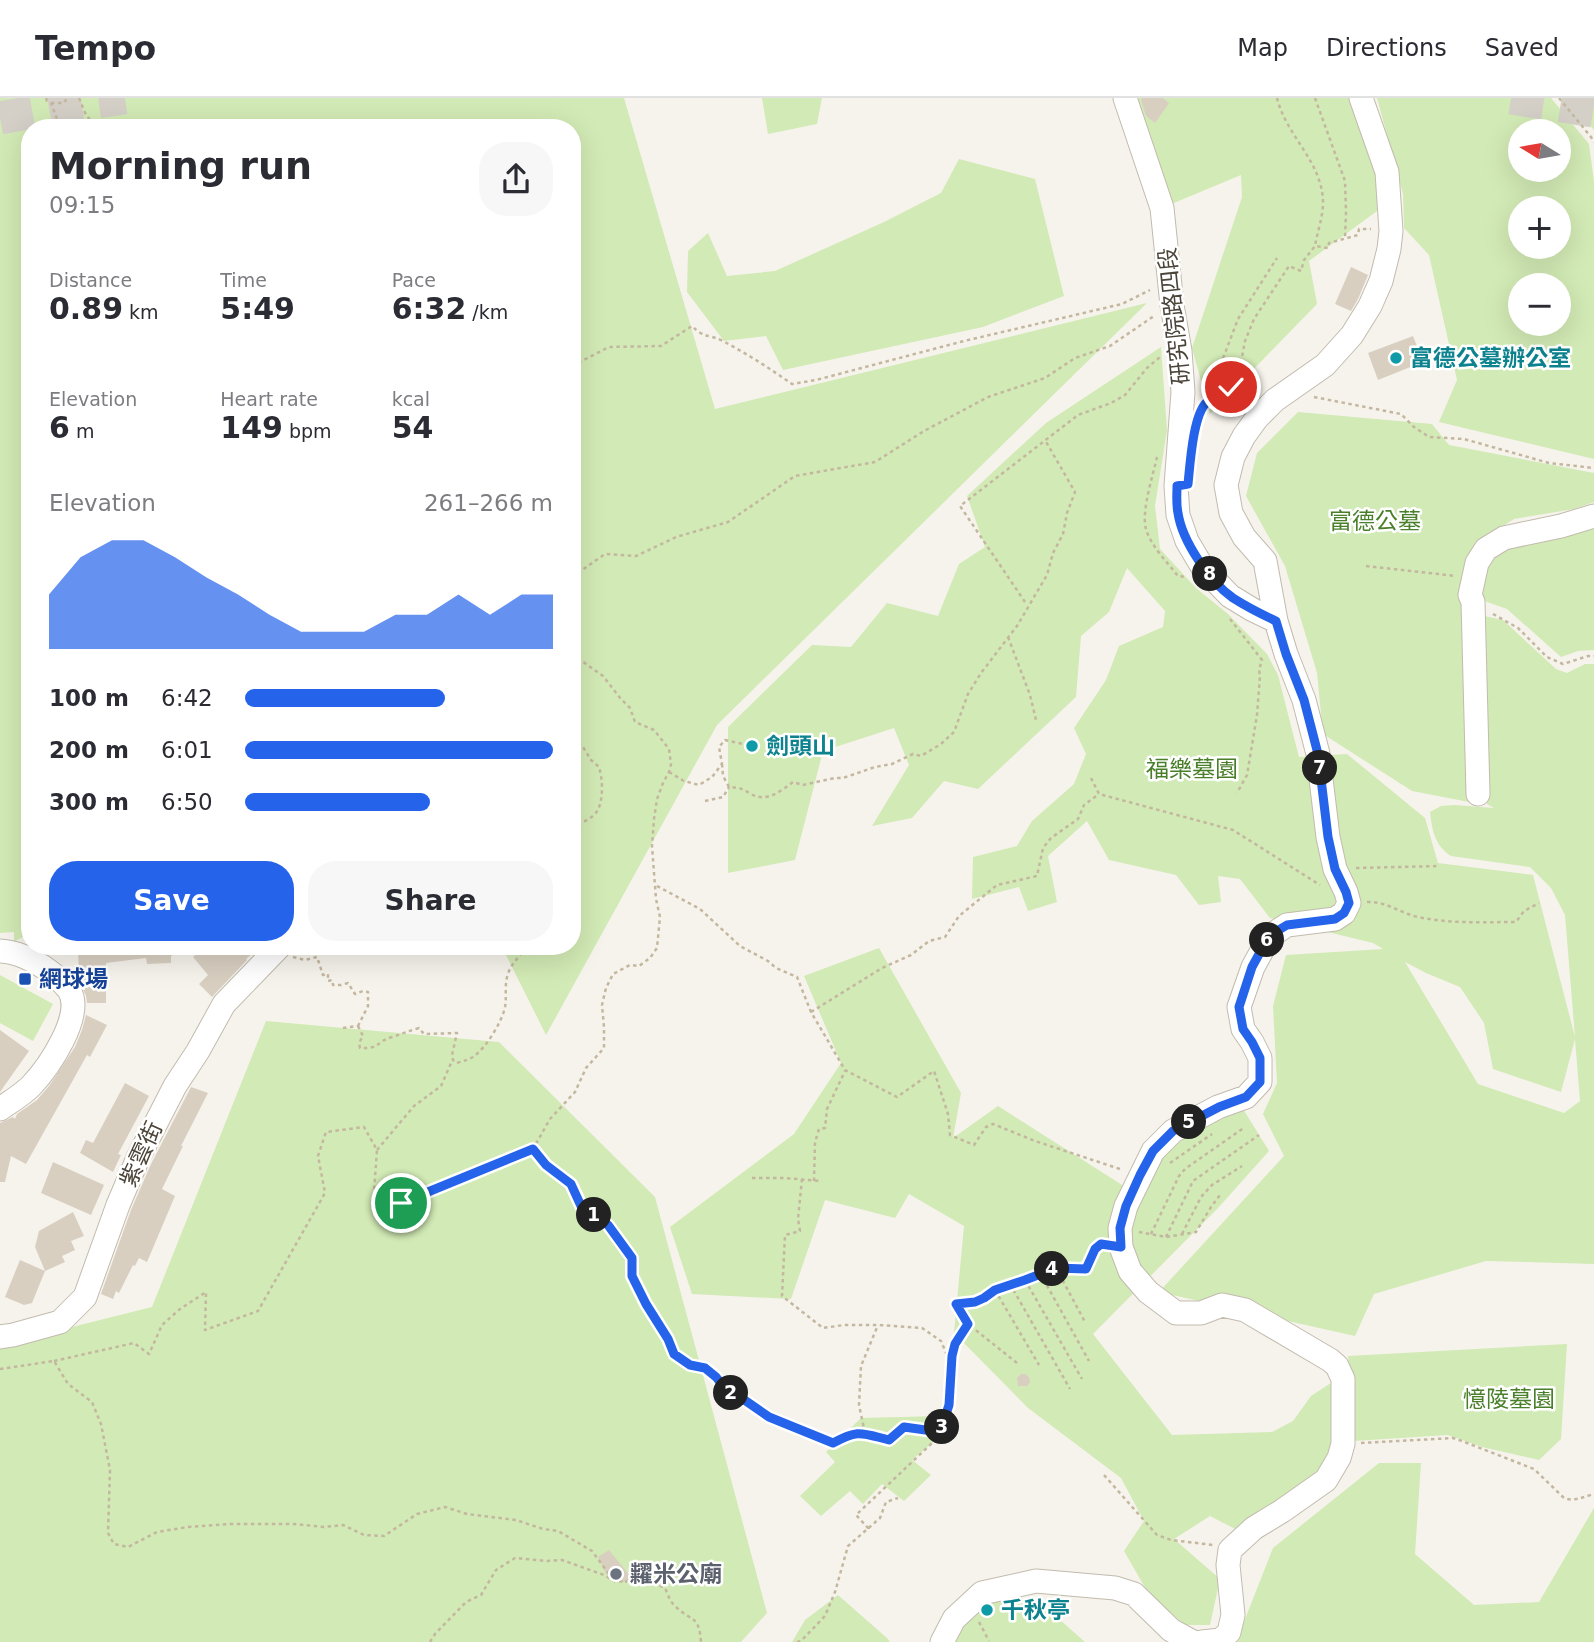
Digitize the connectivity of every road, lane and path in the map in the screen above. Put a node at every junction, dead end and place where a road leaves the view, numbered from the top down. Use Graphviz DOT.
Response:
graph roads {
  1 [pos="46,98"];
  2 [pos="67,98"];
  3 [pos="79,98"];
  4 [pos="1125,98"];
  5 [pos="1277,98"];
  6 [pos="1315,98"];
  7 [pos="1362,98"];
  8 [pos="1559,98"];
  9 [pos="51,103"];
  10 [pos="57,119"];
  11 [pos="89,119"];
  12 [pos="1594,142"];
  13 [pos="1345,239"];
  14 [pos="1390,240"];
  15 [pos="1315,246"];
  16 [pos="1277,258"];
  17 [pos="1171,295"];
  18 [pos="1180,351"];
  19 [pos="581,361"];
  20 [pos="1287,392"];
  21 [pos="1206,403"];
  22 [pos="1198,416"];
  23 [pos="1045,440"];
  24 [pos="1594,468"];
  25 [pos="1594,516"];
  26 [pos="1366,566"];
  27 [pos="581,571"];
  28 [pos="1471,598"];
  29 [pos="1025,602"];
  30 [pos="1276,621"];
  31 [pos="1008,638"];
  32 [pos="1594,656"];
  33 [pos="581,659"];
  34 [pos="1037,720"];
  35 [pos="581,746"];
  36 [pos="752,746"];
  37 [pos="722,764"];
  38 [pos="669,772"];
  39 [pos="1091,778"];
  40 [pos="729,787"];
  41 [pos="1099,794"];
  42 [pos="1478,794"];
  43 [pos="705,801"];
  44 [pos="581,823"];
  45 [pos="1440,866"];
  46 [pos="1335,869"];
  47 [pos="656,886"];
  48 [pos="1359,902"];
  49 [pos="1539,903"];
  50 [pos="0,951"];
  51 [pos="281,955"];
  52 [pos="294,955"];
  53 [pos="520,955"];
  54 [pos="811,1012"];
  55 [pos="358,1026"];
  56 [pos="343,1028"];
  57 [pos="453,1060"];
  58 [pos="845,1070"];
  59 [pos="0,1109"];
  60 [pos="1245,1127"];
  61 [pos="1212,1134"];
  62 [pos="1259,1135"];
  63 [pos="533,1149"];
  64 [pos="377,1150"];
  65 [pos="1242,1166"];
  66 [pos="1166,1169"];
  67 [pos="1140,1175"];
  68 [pos="752,1178"];
  69 [pos="802,1180"];
  70 [pos="814,1181"];
  71 [pos="822,1181"];
  72 [pos="1220,1195"];
  73 [pos="1151,1234"];
  74 [pos="1182,1234"];
  75 [pos="1166,1237"];
  76 [pos="1121,1238"];
  77 [pos="1056,1268"];
  78 [pos="1040,1273"];
  79 [pos="1025,1280"];
  80 [pos="1010,1284"];
  81 [pos="995,1290"];
  82 [pos="1085,1322"];
  83 [pos="968,1324"];
  84 [pos="878,1325"];
  85 [pos="0,1337"];
  86 [pos="54,1361"];
  87 [pos="1089,1361"];
  88 [pos="1017,1363"];
  89 [pos="951,1365"];
  90 [pos="1039,1365"];
  91 [pos="0,1369"];
  92 [pos="1082,1379"];
  93 [pos="1070,1389"];
  94 [pos="940,1432"];
  95 [pos="865,1433"];
  96 [pos="1343,1444"];
  97 [pos="1104,1475"];
  98 [pos="1594,1494"];
  99 [pos="898,1498"];
  100 [pos="869,1529"];
  101 [pos="1230,1550"];
  102 [pos="626,1582"];
  103 [pos="430,1642"];
  104 [pos="701,1642"];
  105 [pos="797,1642"];
  106 [pos="943,1642"];
  107 [pos="1194,1642"];
  108 [pos="1202,1642"];
  1 -- 9 [label="path"];
  2 -- 9 [label="path"];
  3 -- 11 [label="path"];
  4 -- 17 [label="street, 研究院路四段"];
  5 -- 15 [label="path"];
  6 -- 13 [label="path"];
  7 -- 14 [label="street"];
  8 -- 12 [label="path"];
  9 -- 10 [label="path"];
  13 -- 14 [label="path"];
  13 -- 15 [label="path"];
  14 -- 20 [label="street"];
  15 -- 21 [label="path"];
  16 -- 21 [label="path"];
  17 -- 18 [label="street, 研究院路四段"];
  17 -- 19 [label="path"];
  17 -- 27 [label="path"];
  18 -- 23 [label="path"];
  18 -- 30 [label="street, 研究院路四段"];
  20 -- 24 [label="path"];
  20 -- 30 [label="street"];
  21 -- 22 [label="path"];
  23 -- 29 [label="path"];
  23 -- 31 [label="path"];
  25 -- 28 [label="street"];
  26 -- 28 [label="path"];
  28 -- 32 [label="path"];
  28 -- 42 [label="street"];
  30 -- 46 [label="street"];
  31 -- 34 [label="path"];
  31 -- 40 [label="path"];
  33 -- 38 [label="path"];
  35 -- 44 [label="path"];
  36 -- 37 [label="path"];
  37 -- 38 [label="path"];
  37 -- 40 [label="path"];
  38 -- 47 [label="path"];
  39 -- 41 [label="path"];
  40 -- 43 [label="path"];
  41 -- 48 [label="path"];
  41 -- 54 [label="path"];
  45 -- 46 [label="path"];
  46 -- 48 [label="street"];
  47 -- 54 [label="path"];
  47 -- 63 [label="path"];
  48 -- 49 [label="path"];
  48 -- 67 [label="street"];
  50 -- 59 [label="street"];
  51 -- 85 [label="street, 紫雲街"];
  52 -- 55 [label="path"];
  53 -- 57 [label="path"];
  54 -- 58 [label="path"];
  55 -- 56 [label="path"];
  55 -- 57 [label="path"];
  57 -- 64 [label="path"];
  58 -- 67 [label="path"];
  58 -- 70 [label="path"];
  60 -- 73 [label="path"];
  61 -- 66 [label="path"];
  62 -- 75 [label="path"];
  63 -- 64 [label="path"];
  63 -- 95 [label="path"];
  64 -- 86 [label="path"];
  65 -- 74 [label="path"];
  67 -- 76 [label="street"];
  68 -- 69 [label="path"];
  69 -- 70 [label="path"];
  69 -- 84 [label="path"];
  70 -- 71 [label="path"];
  72 -- 74 [label="path"];
  73 -- 75 [label="path"];
  73 -- 76 [label="path"];
  74 -- 75 [label="path"];
  76 -- 77 [label="path"];
  76 -- 96 [label="street"];
  77 -- 78 [label="path"];
  77 -- 82 [label="path"];
  78 -- 79 [label="path"];
  78 -- 87 [label="path"];
  79 -- 80 [label="path"];
  79 -- 92 [label="path"];
  80 -- 81 [label="path"];
  80 -- 93 [label="path"];
  81 -- 83 [label="path"];
  81 -- 90 [label="path"];
  83 -- 88 [label="path"];
  83 -- 89 [label="path"];
  84 -- 89 [label="path"];
  84 -- 95 [label="path"];
  86 -- 91 [label="path"];
  86 -- 102 [label="path"];
  89 -- 94 [label="path"];
  94 -- 95 [label="path"];
  94 -- 100 [label="path"];
  96 -- 98 [label="path"];
  96 -- 101 [label="street"];
  97 -- 101 [label="path"];
  99 -- 100 [label="path"];
  100 -- 105 [label="path"];
  101 -- 108 [label="street"];
  102 -- 103 [label="path"];
  102 -- 104 [label="path"];
  106 -- 107 [label="street"];
}
